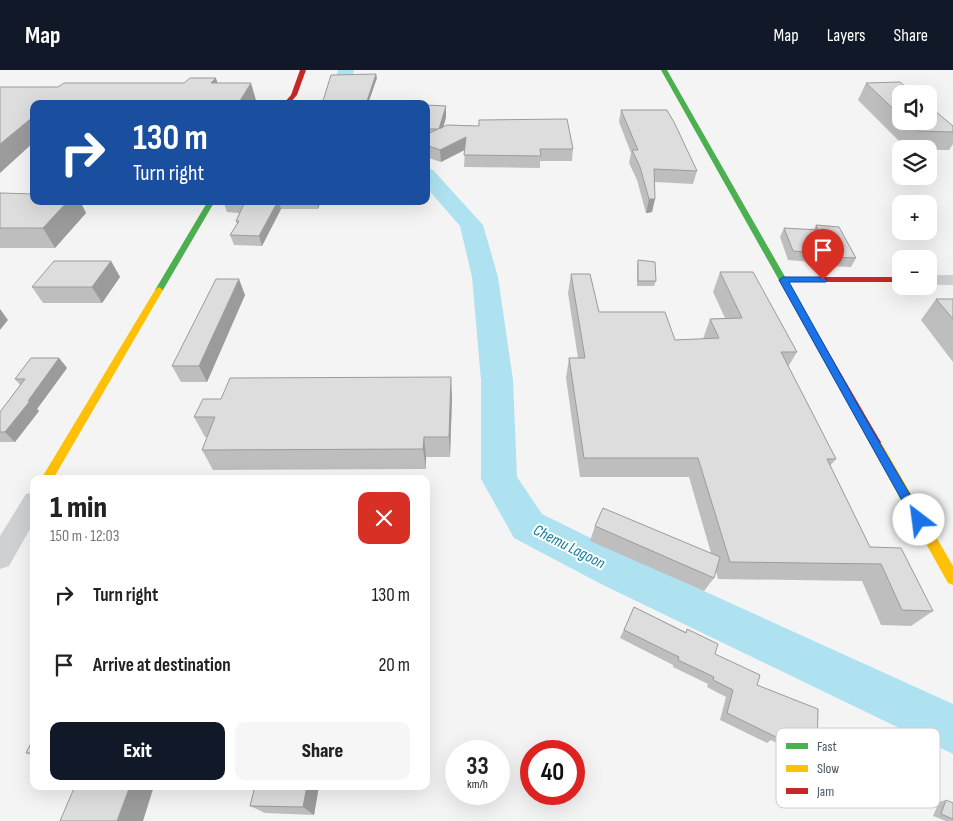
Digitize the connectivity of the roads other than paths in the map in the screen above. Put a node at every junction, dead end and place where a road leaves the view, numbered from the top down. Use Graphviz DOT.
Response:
graph roads {
  1 [pos="303,70"];
  2 [pos="664,70"];
  3 [pos="290,100"];
  4 [pos="210,205"];
  5 [pos="783,280"];
  6 [pos="892,280"];
  7 [pos="937,280"];
  8 [pos="953,280"];
  9 [pos="49,475"];
  10 [pos="30,508"];
  11 [pos="0,558"];
  12 [pos="953,579"];
  1 -- 3 [label="street"];
  2 -- 5 [label="street"];
  4 -- 9 [label="street"];
  5 -- 6 [label="street"];
  5 -- 12 [label="street"];
  7 -- 8 [label="street"];
  10 -- 11 [label="street"];
}
